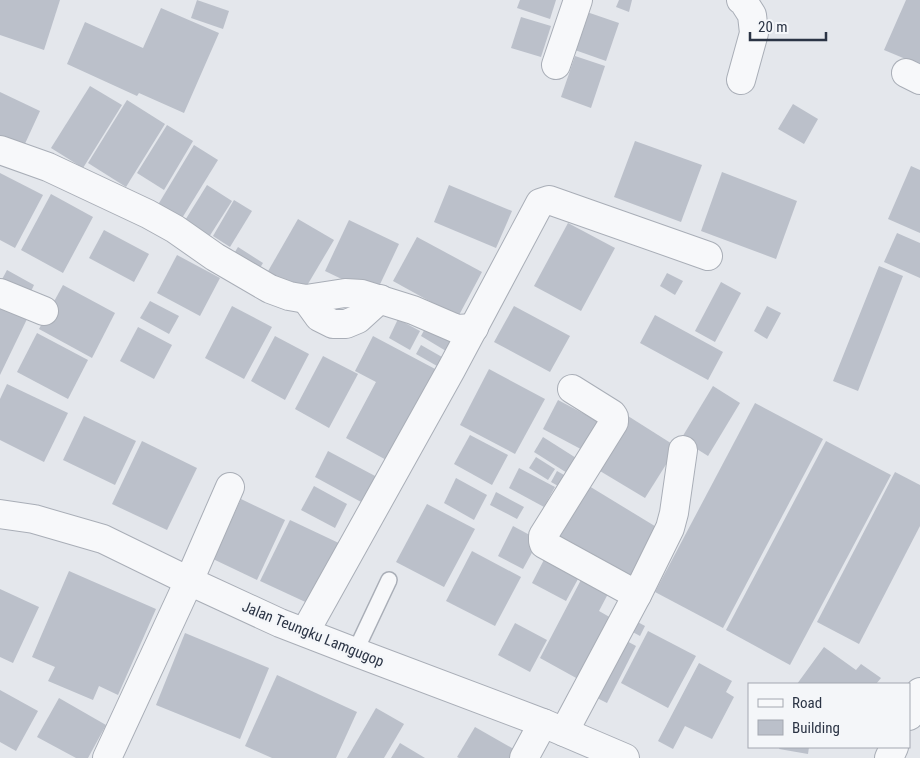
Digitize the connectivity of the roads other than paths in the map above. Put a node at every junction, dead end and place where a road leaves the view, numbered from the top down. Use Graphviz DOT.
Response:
graph roads {
  1 [pos="578,0"];
  2 [pos="741,0"];
  3 [pos="556,65"];
  4 [pos="741,80"];
  5 [pos="0,150"];
  6 [pos="708,256"];
  7 [pos="0,292"];
  8 [pos="44,311"];
  9 [pos="474,328"];
  10 [pos="572,390"];
  11 [pos="683,450"];
  12 [pos="230,487"];
  13 [pos="0,514"];
  14 [pos="389,580"];
  15 [pos="189,581"];
  16 [pos="637,596"];
  17 [pos="305,632"];
  18 [pos="355,652"];
  19 [pos="920,692"];
  20 [pos="910,714"];
  21 [pos="553,728"];
  22 [pos="107,758"];
  23 [pos="524,758"];
  24 [pos="625,758"];
  1 -- 3 [label="street"];
  2 -- 4 [label="street"];
  5 -- 9 [label="street"];
  6 -- 9 [label="street"];
  7 -- 8 [label="street"];
  9 -- 17 [label="street"];
  10 -- 16 [label="street"];
  11 -- 16 [label="street"];
  12 -- 15 [label="street"];
  13 -- 15 [label="street, Jalan Teungku Lamgugop"];
  14 -- 18 [label="lane"];
  15 -- 17 [label="street, Jalan Teungku Lamgugop"];
  15 -- 22 [label="street"];
  16 -- 21 [label="street"];
  17 -- 18 [label="street, Jalan Teungku Lamgugop"];
  18 -- 21 [label="street, Jalan Teungku Lamgugop"];
  19 -- 20 [label="street"];
  21 -- 23 [label="street"];
  21 -- 24 [label="street, Jalan Teungku Lamgugop"];
}
